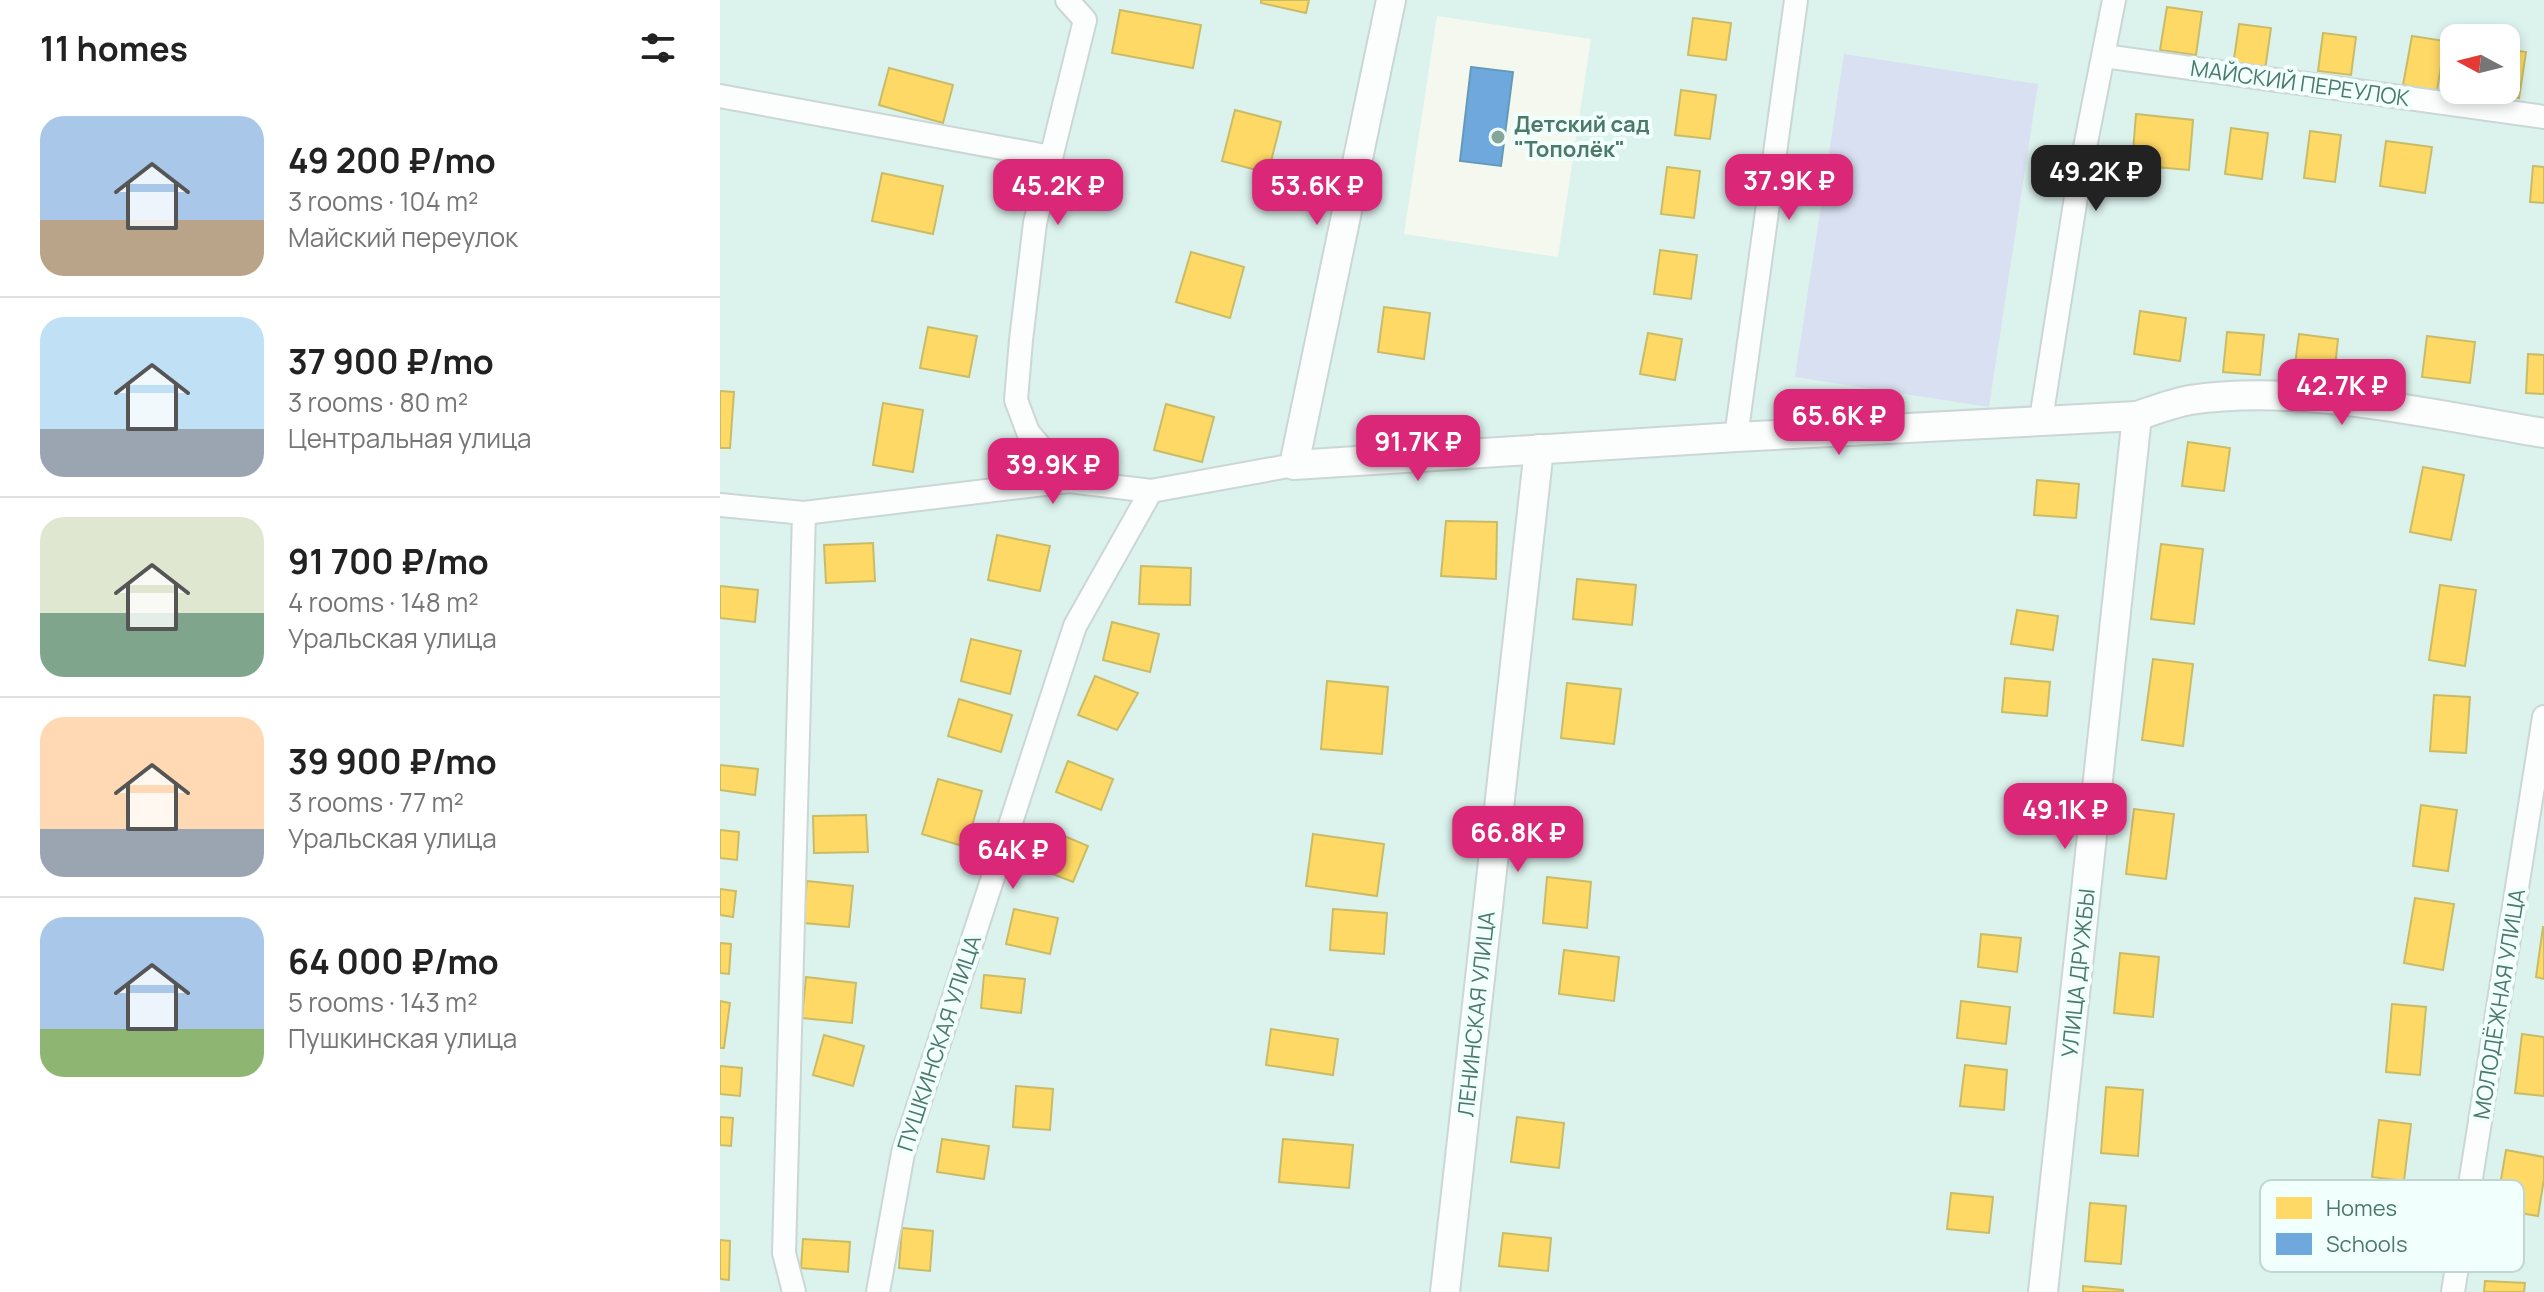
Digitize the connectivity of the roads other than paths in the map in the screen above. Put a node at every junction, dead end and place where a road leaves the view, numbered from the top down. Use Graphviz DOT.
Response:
graph roads {
  1 [pos="1067,0"];
  2 [pos="1391,0"];
  3 [pos="1796,0"];
  4 [pos="2114,0"];
  5 [pos="2104,56"];
  6 [pos="720,96"];
  7 [pos="2544,117"];
  8 [pos="1051,157"];
  9 [pos="2137,416"];
  10 [pos="2041,419"];
  11 [pos="2544,433"];
  12 [pos="1736,437"];
  13 [pos="1539,449"];
  14 [pos="1294,465"];
  15 [pos="1069,481"];
  16 [pos="1151,491"];
  17 [pos="720,505"];
  18 [pos="804,513"];
  19 [pos="2544,717"];
  20 [pos="2471,1180"];
  21 [pos="2456,1272"];
  22 [pos="794,1292"];
  23 [pos="878,1292"];
  24 [pos="1445,1292"];
  25 [pos="2043,1292"];
  26 [pos="2453,1292"];
  1 -- 8 [label="street"];
  2 -- 14 [label="street"];
  3 -- 12 [label="street"];
  4 -- 5 [label="street"];
  5 -- 7 [label="street, МАЙСКИЙ ПЕРЕУЛОК"];
  5 -- 10 [label="street"];
  6 -- 8 [label="street"];
  8 -- 15 [label="street"];
  9 -- 10 [label="street"];
  9 -- 11 [label="street"];
  9 -- 25 [label="street, УЛИЦА ДРУЖБЫ"];
  10 -- 12 [label="street"];
  12 -- 13 [label="street"];
  13 -- 14 [label="street"];
  13 -- 24 [label="street, ЛЕНИНСКАЯ УЛИЦА"];
  14 -- 16 [label="street"];
  15 -- 16 [label="street"];
  15 -- 18 [label="street"];
  16 -- 23 [label="street, ПУШКИНСКАЯ УЛИЦА"];
  17 -- 18 [label="street"];
  18 -- 22 [label="street"];
  19 -- 20 [label="street, МОЛОДЁЖНАЯ УЛИЦА"];
  21 -- 26 [label="street, МОЛОДЁЖНАЯ УЛИЦА"];
}
